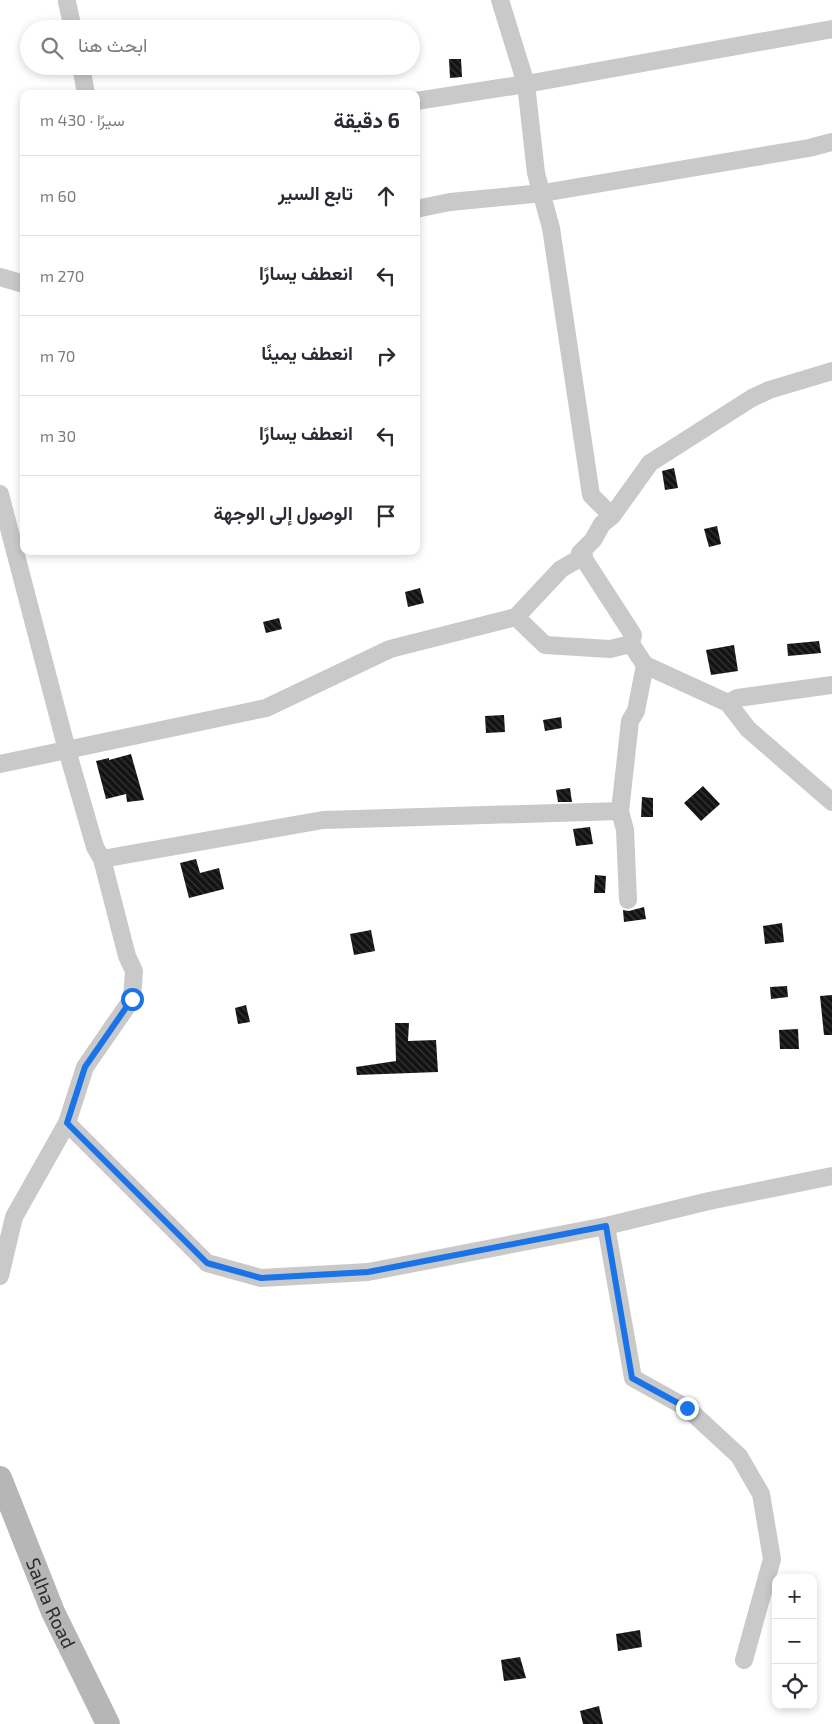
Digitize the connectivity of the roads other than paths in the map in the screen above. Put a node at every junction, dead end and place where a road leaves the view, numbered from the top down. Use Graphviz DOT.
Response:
graph roads {
  1 [pos="500,0"];
  2 [pos="67,2"];
  3 [pos="70,20"];
  4 [pos="832,29"];
  5 [pos="83,75"];
  6 [pos="526,84"];
  7 [pos="85,90"];
  8 [pos="420,100"];
  9 [pos="832,142"];
  10 [pos="542,193"];
  11 [pos="420,208"];
  12 [pos="0,277"];
  13 [pos="20,283"];
  14 [pos="832,371"];
  15 [pos="0,494"];
  16 [pos="612,516"];
  17 [pos="582,555"];
  18 [pos="516,617"];
  19 [pos="631,644"];
  20 [pos="645,666"];
  21 [pos="832,685"];
  22 [pos="728,703"];
  23 [pos="67,750"];
  24 [pos="0,764"];
  25 [pos="832,802"];
  26 [pos="620,811"];
  27 [pos="102,859"];
  28 [pos="628,900"];
  29 [pos="67,1123"];
  30 [pos="832,1176"];
  31 [pos="606,1226"];
  32 [pos="0,1276"];
  33 [pos="0,1478"];
  34 [pos="744,1660"];
  35 [pos="108,1724"];
  1 -- 6 [label="street"];
  2 -- 3 [label="street"];
  4 -- 6 [label="street"];
  5 -- 7 [label="street"];
  6 -- 8 [label="street"];
  6 -- 10 [label="street"];
  9 -- 10 [label="street"];
  10 -- 11 [label="street"];
  10 -- 16 [label="street"];
  12 -- 13 [label="street"];
  14 -- 16 [label="street"];
  15 -- 23 [label="street"];
  16 -- 17 [label="street"];
  17 -- 18 [label="street"];
  17 -- 19 [label="street"];
  18 -- 19 [label="street"];
  18 -- 23 [label="street"];
  19 -- 20 [label="street"];
  20 -- 22 [label="street"];
  20 -- 26 [label="street"];
  21 -- 22 [label="street"];
  22 -- 25 [label="street"];
  23 -- 24 [label="street"];
  23 -- 27 [label="street"];
  26 -- 27 [label="street"];
  26 -- 28 [label="street"];
  27 -- 29 [label="street"];
  29 -- 31 [label="street"];
  29 -- 32 [label="street"];
  30 -- 31 [label="street"];
  31 -- 34 [label="street"];
  33 -- 35 [label="main road, Salha Road"];
}
